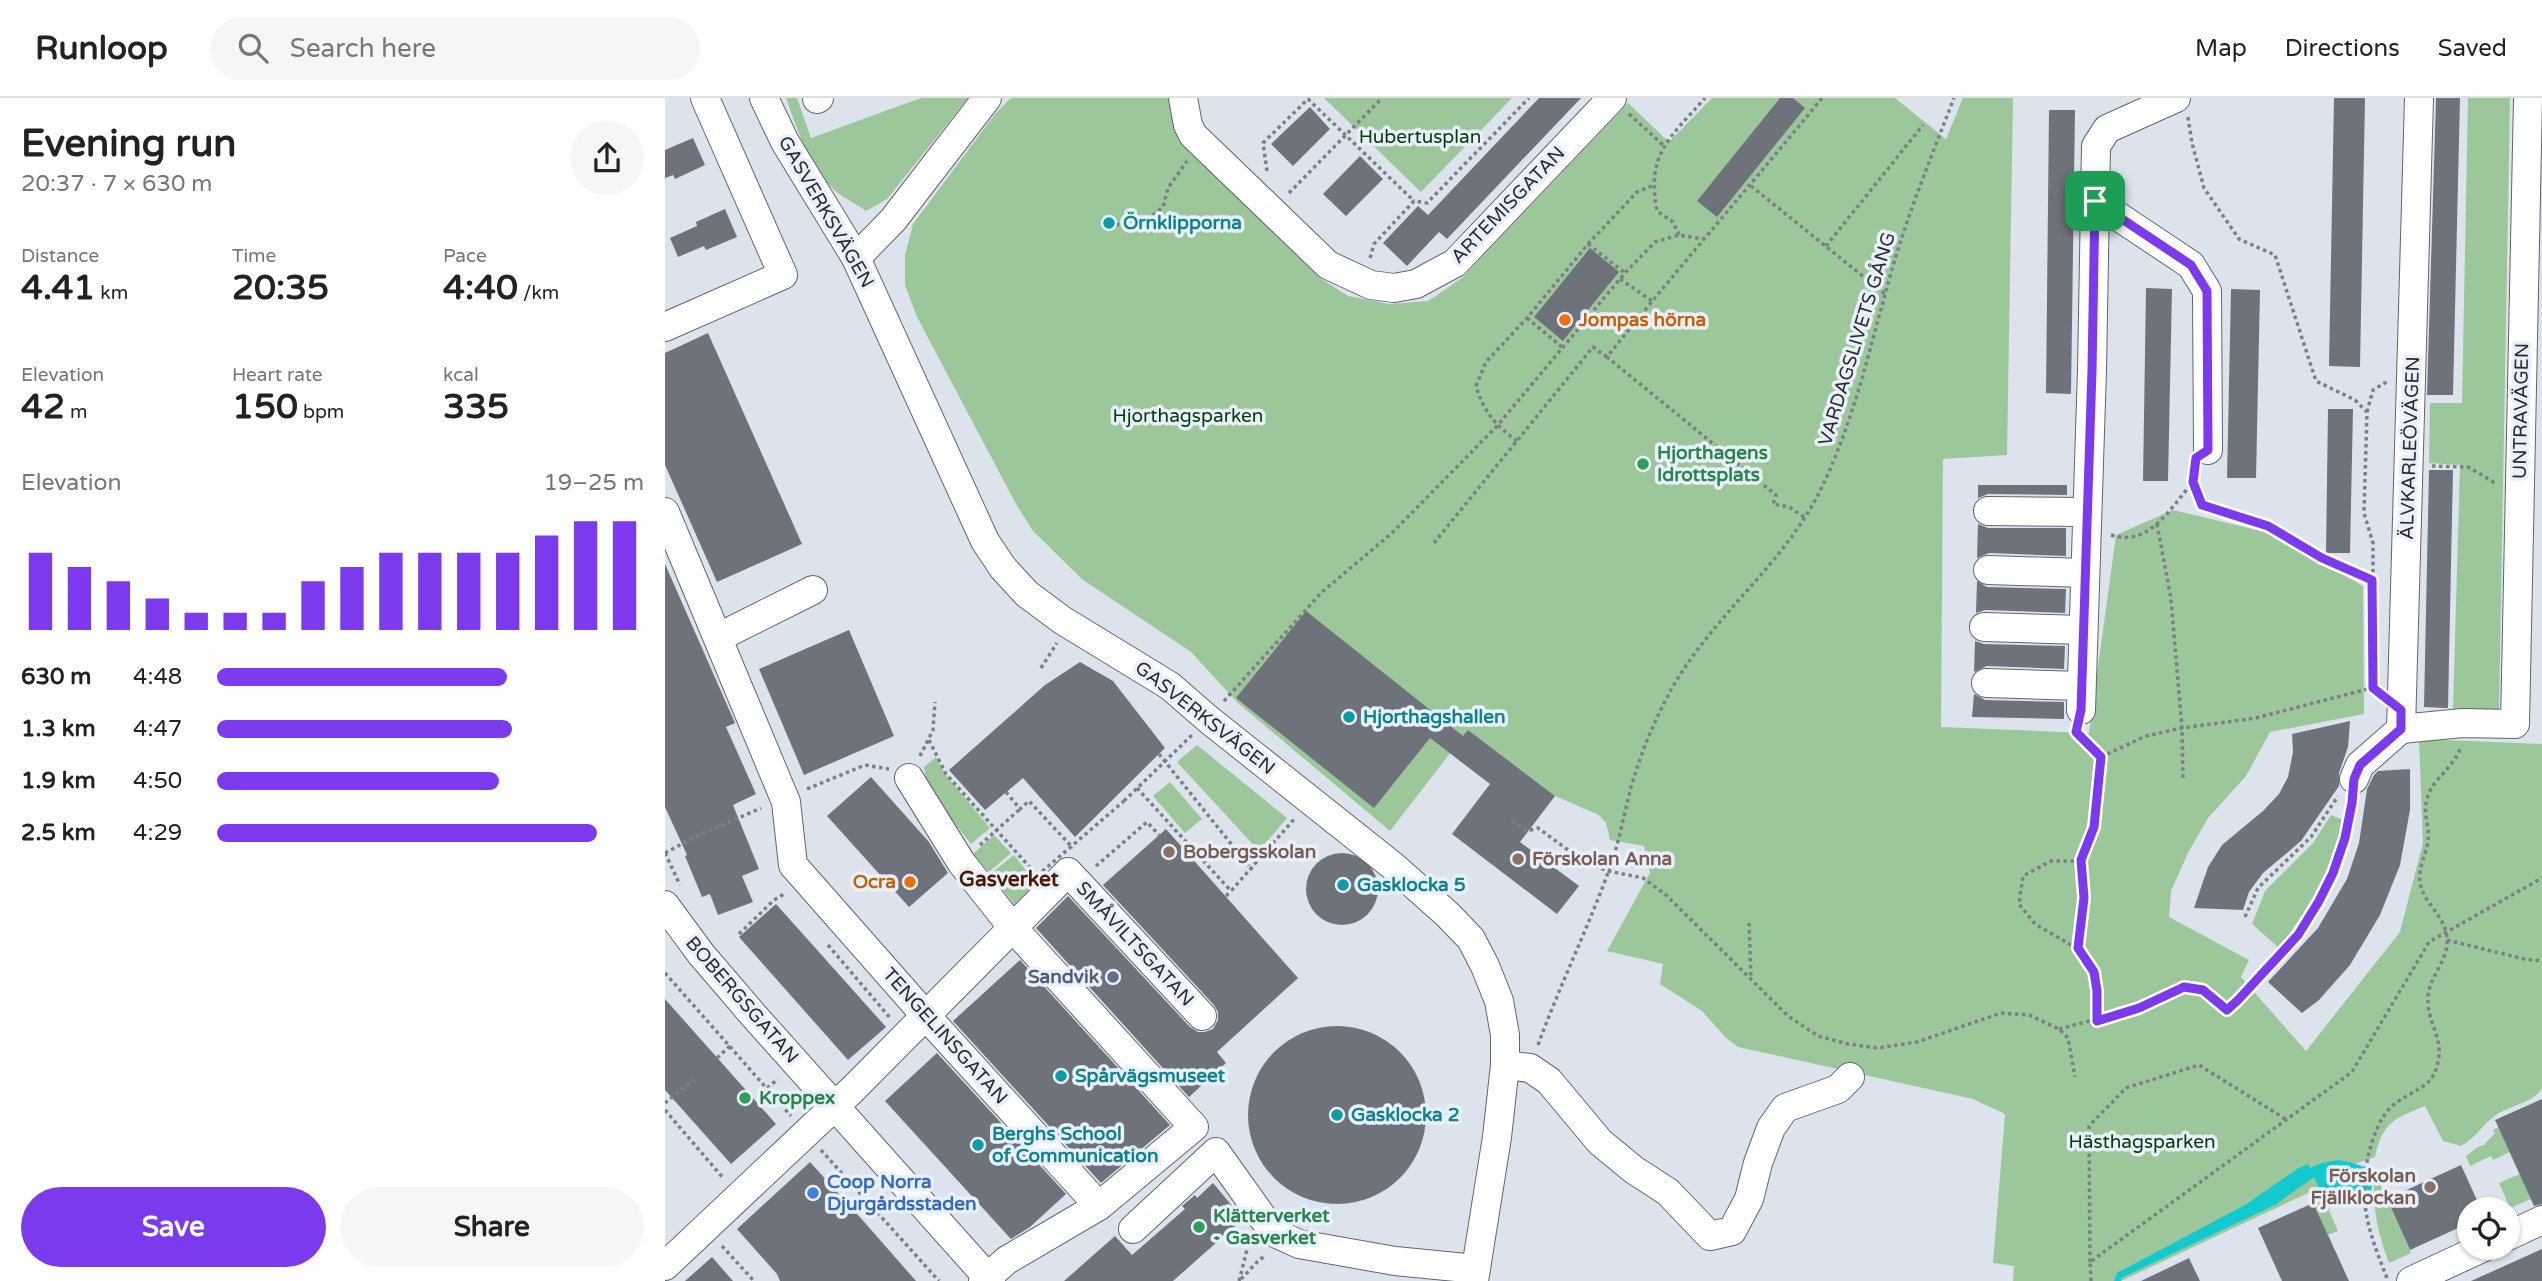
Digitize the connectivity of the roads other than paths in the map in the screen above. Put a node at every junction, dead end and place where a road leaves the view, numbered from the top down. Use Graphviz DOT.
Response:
graph roads {
  1 [pos="705,98"];
  2 [pos="764,98"];
  3 [pos="987,98"];
  4 [pos="1183,98"];
  5 [pos="2419,98"];
  6 [pos="2528,98"];
  7 [pos="2182,104"];
  8 [pos="1619,105"];
  9 [pos="2095,201"];
  10 [pos="856,258"];
  11 [pos="665,327"];
  12 [pos="2208,450"];
  13 [pos="1988,511"];
  14 [pos="665,512"];
  15 [pos="2087,519"];
  16 [pos="1988,569"];
  17 [pos="2085,573"];
  18 [pos="813,590"];
  19 [pos="1984,627"];
  20 [pos="2083,629"];
  21 [pos="719,637"];
  22 [pos="1986,684"];
  23 [pos="2401,720"];
  24 [pos="909,778"];
  25 [pos="2354,779"];
  26 [pos="665,905"];
  27 [pos="1013,928"];
  28 [pos="665,940"];
  29 [pos="926,1016"];
  30 [pos="1202,1016"];
  31 [pos="1518,1067"];
  32 [pos="1850,1077"];
  33 [pos="827,1112"];
  34 [pos="1099,1206"];
  35 [pos="2542,1220"];
  36 [pos="1133,1229"];
  37 [pos="2520,1230"];
  38 [pos="2457,1260"];
  39 [pos="665,1266"];
  40 [pos="1475,1275"];
  41 [pos="982,1280"];
  42 [pos="2411,1281"];
  1 -- 11 [label="street"];
  2 -- 10 [label="street, GASVERKSVÄGEN"];
  3 -- 10 [label="street"];
  4 -- 8 [label="street, ARTEMISGATAN"];
  5 -- 23 [label="street, ÄLVKARLEÖVÄGEN"];
  6 -- 23 [label="street, UNTRAVÄGEN"];
  7 -- 9 [label="street"];
  9 -- 12 [label="street"];
  9 -- 15 [label="street"];
  10 -- 31 [label="street, GASVERKSVÄGEN"];
  13 -- 15 [label="street"];
  14 -- 21 [label="street"];
  15 -- 17 [label="street"];
  16 -- 17 [label="street"];
  17 -- 20 [label="street"];
  18 -- 21 [label="street"];
  19 -- 20 [label="street"];
  20 -- 22 [label="street"];
  21 -- 29 [label="street, TENGELINSGATAN"];
  23 -- 25 [label="street"];
  24 -- 27 [label="street"];
  26 -- 33 [label="street, BOBERGSGATAN"];
  27 -- 29 [label="street"];
  27 -- 30 [label="street, SMÅVILTSGATAN"];
  27 -- 34 [label="street"];
  28 -- 33 [label="street, BOBERGSGATAN"];
  29 -- 33 [label="street"];
  29 -- 34 [label="street, TENGELINSGATAN"];
  31 -- 32 [label="street"];
  31 -- 40 [label="street, GASVERKSVÄGEN"];
  33 -- 39 [label="street"];
  33 -- 41 [label="street, BOBERGSGATAN"];
  34 -- 41 [label="street"];
  35 -- 37 [label="street"];
  36 -- 40 [label="street"];
  38 -- 42 [label="street"];
}
